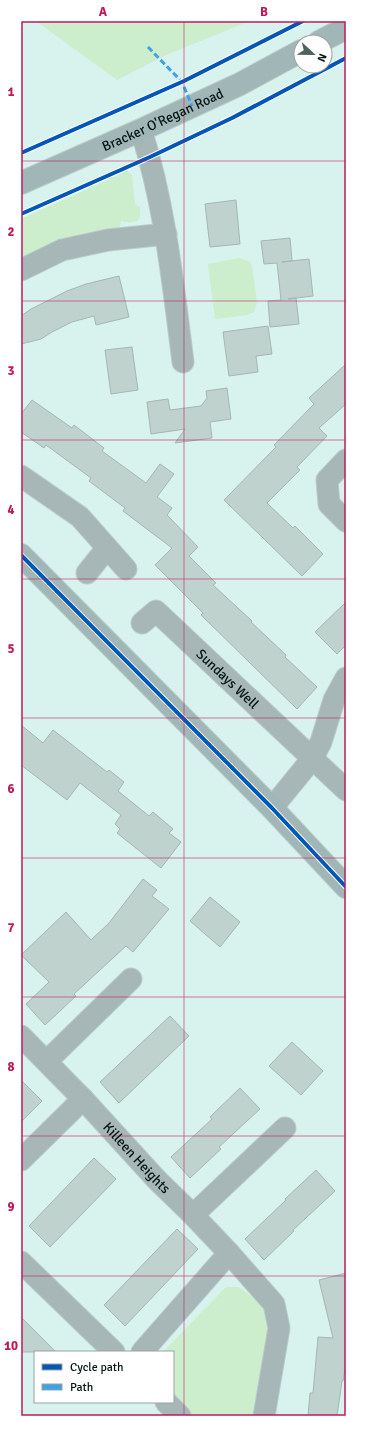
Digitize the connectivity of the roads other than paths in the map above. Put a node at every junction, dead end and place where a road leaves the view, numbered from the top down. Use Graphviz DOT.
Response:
graph roads {
  1 [pos="346,28"];
  2 [pos="333,35"];
  3 [pos="293,55"];
  4 [pos="141,130"];
  5 [pos="21,183"];
  6 [pos="166,234"];
  7 [pos="21,270"];
  8 [pos="183,362"];
  9 [pos="346,460"];
  10 [pos="21,476"];
  11 [pos="346,521"];
  12 [pos="107,548"];
  13 [pos="21,555"];
  14 [pos="126,569"];
  15 [pos="87,573"];
  16 [pos="142,623"];
  17 [pos="346,678"];
  18 [pos="312,759"];
  19 [pos="346,790"];
  20 [pos="272,808"];
  21 [pos="346,887"];
  22 [pos="131,979"];
  23 [pos="21,1036"];
  24 [pos="46,1061"];
  25 [pos="83,1099"];
  26 [pos="285,1128"];
  27 [pos="21,1160"];
  28 [pos="193,1215"];
  29 [pos="229,1253"];
  30 [pos="21,1262"];
  31 [pos="113,1351"];
  32 [pos="143,1351"];
  33 [pos="167,1403"];
  34 [pos="180,1416"];
  35 [pos="264,1416"];
  1 -- 2 [label="main road"];
  3 -- 4 [label="main road, Bracker O'Regan Road"];
  4 -- 5 [label="main road, Bracker O'Regan Road"];
  4 -- 6 [label="street"];
  6 -- 7 [label="street"];
  6 -- 8 [label="street"];
  9 -- 11 [label="street"];
  10 -- 12 [label="street"];
  12 -- 14 [label="street"];
  12 -- 15 [label="street"];
  13 -- 20 [label="main road"];
  16 -- 18 [label="street, Sundays Well"];
  17 -- 18 [label="street"];
  18 -- 19 [label="street, Sundays Well"];
  18 -- 20 [label="street"];
  20 -- 21 [label="main road"];
  22 -- 24 [label="street"];
  23 -- 24 [label="street, Killeen Heights"];
  24 -- 25 [label="street, Killeen Heights"];
  25 -- 27 [label="street"];
  25 -- 28 [label="street, Killeen Heights"];
  26 -- 28 [label="street"];
  28 -- 29 [label="street, Killeen Heights"];
  29 -- 32 [label="street"];
  29 -- 35 [label="street, Killeen Heights"];
  30 -- 31 [label="street"];
  33 -- 34 [label="street"];
}
